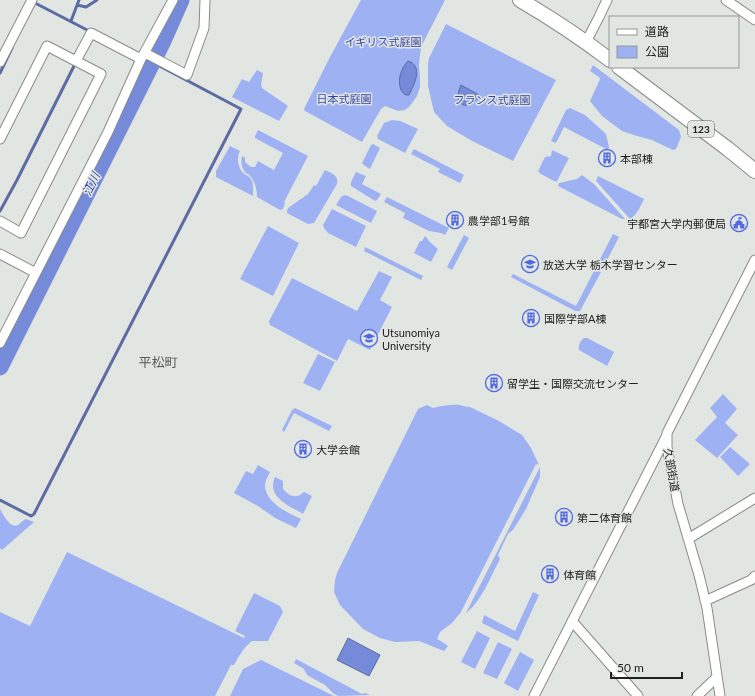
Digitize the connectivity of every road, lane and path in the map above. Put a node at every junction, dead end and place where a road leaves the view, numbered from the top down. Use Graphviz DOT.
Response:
graph roads {
  1 [pos="32,0"];
  2 [pos="174,0"];
  3 [pos="205,0"];
  4 [pos="520,0"];
  5 [pos="607,0"];
  6 [pos="726,0"];
  7 [pos="755,20"];
  8 [pos="586,42"];
  9 [pos="143,56"];
  10 [pos="609,59"];
  11 [pos="76,61"];
  12 [pos="0,62"];
  13 [pos="620,68"];
  14 [pos="0,139"];
  15 [pos="755,171"];
  16 [pos="0,221"];
  17 [pos="0,254"];
  18 [pos="755,260"];
  19 [pos="36,272"];
  20 [pos="1,339"];
  21 [pos="667,433"];
  22 [pos="755,498"];
  23 [pos="688,539"];
  24 [pos="755,576"];
  25 [pos="705,601"];
  26 [pos="572,620"];
  27 [pos="717,677"];
  28 [pos="534,696"];
  29 [pos="638,696"];
  30 [pos="697,696"];
  31 [pos="720,696"];
  1 -- 12 [label="street"];
  2 -- 9 [label="street"];
  3 -- 9 [label="street"];
  4 -- 8 [label="highway"];
  5 -- 8 [label="street"];
  6 -- 7 [label="street"];
  8 -- 10 [label="highway"];
  9 -- 11 [label="street"];
  9 -- 19 [label="street"];
  11 -- 14 [label="street"];
  11 -- 16 [label="street"];
  13 -- 15 [label="highway, 123"];
  17 -- 19 [label="street"];
  18 -- 21 [label="street, 久部街道"];
  19 -- 20 [label="street"];
  21 -- 23 [label="street, 久部街道"];
  21 -- 26 [label="street"];
  22 -- 23 [label="street"];
  23 -- 25 [label="street, 久部街道"];
  24 -- 25 [label="street"];
  25 -- 27 [label="street, 久部街道"];
  26 -- 28 [label="street"];
  26 -- 29 [label="street"];
  27 -- 30 [label="street"];
  27 -- 31 [label="street, 久部街道"];
}
